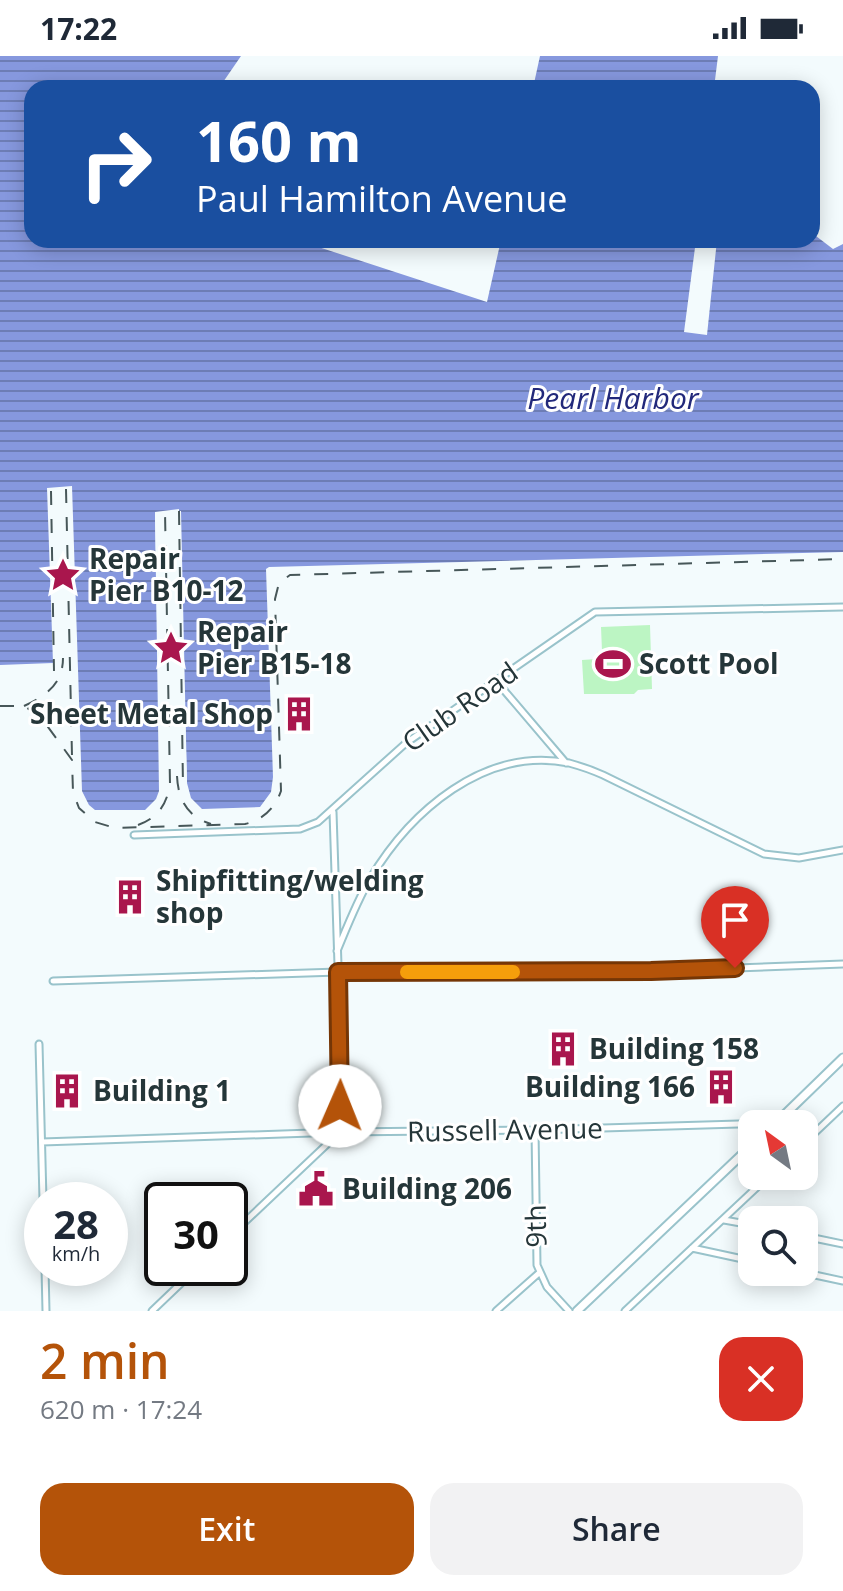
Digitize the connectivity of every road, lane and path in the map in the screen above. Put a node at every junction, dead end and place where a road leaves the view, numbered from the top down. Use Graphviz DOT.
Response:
graph roads {
  1 [pos="843,607"];
  2 [pos="497,682"];
  3 [pos="566,763"];
  4 [pos="333,811"];
  5 [pos="134,835"];
  6 [pos="843,850"];
  7 [pos="337,951"];
  8 [pos="843,964"];
  9 [pos="338,972"];
  10 [pos="53,981"];
  11 [pos="39,1044"];
  12 [pos="843,1058"];
  13 [pos="842,1108"];
  14 [pos="789,1110"];
  15 [pos="738,1125"];
  16 [pos="535,1130"];
  17 [pos="818,1130"];
  18 [pos="340,1132"];
  19 [pos="42,1142"];
  20 [pos="738,1158"];
  21 [pos="43,1182"];
  22 [pos="754,1190"];
  23 [pos="248,1219"];
  24 [pos="723,1220"];
  25 [pos="738,1223"];
  26 [pos="818,1239"];
  27 [pos="843,1244"];
  28 [pos="691,1248"];
  29 [pos="738,1258"];
  30 [pos="539,1273"];
  31 [pos="818,1276"];
  32 [pos="843,1281"];
  33 [pos="45,1286"];
  34 [pos="178,1286"];
  35 [pos="46,1311"];
  36 [pos="152,1311"];
  37 [pos="496,1311"];
  38 [pos="569,1311"];
  39 [pos="577,1311"];
  40 [pos="625,1311"];
  1 -- 2 [label="street, Club Road"];
  2 -- 3 [label="street"];
  2 -- 4 [label="street, Club Road"];
  3 -- 6 [label="street"];
  3 -- 7 [label="street"];
  4 -- 5 [label="street, Club Road"];
  4 -- 7 [label="street"];
  7 -- 9 [label="street"];
  8 -- 9 [label="street"];
  9 -- 10 [label="street"];
  9 -- 18 [label="street"];
  11 -- 19 [label="street"];
  12 -- 14 [label="street"];
  13 -- 17 [label="street"];
  15 -- 16 [label="street, Russell Avenue"];
  16 -- 18 [label="street, Russell Avenue"];
  16 -- 30 [label="street, 9th"];
  18 -- 19 [label="street, Russell Avenue"];
  18 -- 23 [label="street"];
  19 -- 21 [label="street"];
  20 -- 39 [label="street"];
  22 -- 24 [label="street"];
  24 -- 25 [label="street"];
  24 -- 28 [label="street"];
  26 -- 27 [label="street"];
  28 -- 29 [label="street"];
  28 -- 40 [label="street"];
  30 -- 37 [label="street"];
  30 -- 38 [label="street, 9th"];
  31 -- 32 [label="street"];
  33 -- 35 [label="street"];
  34 -- 36 [label="street"];
}
